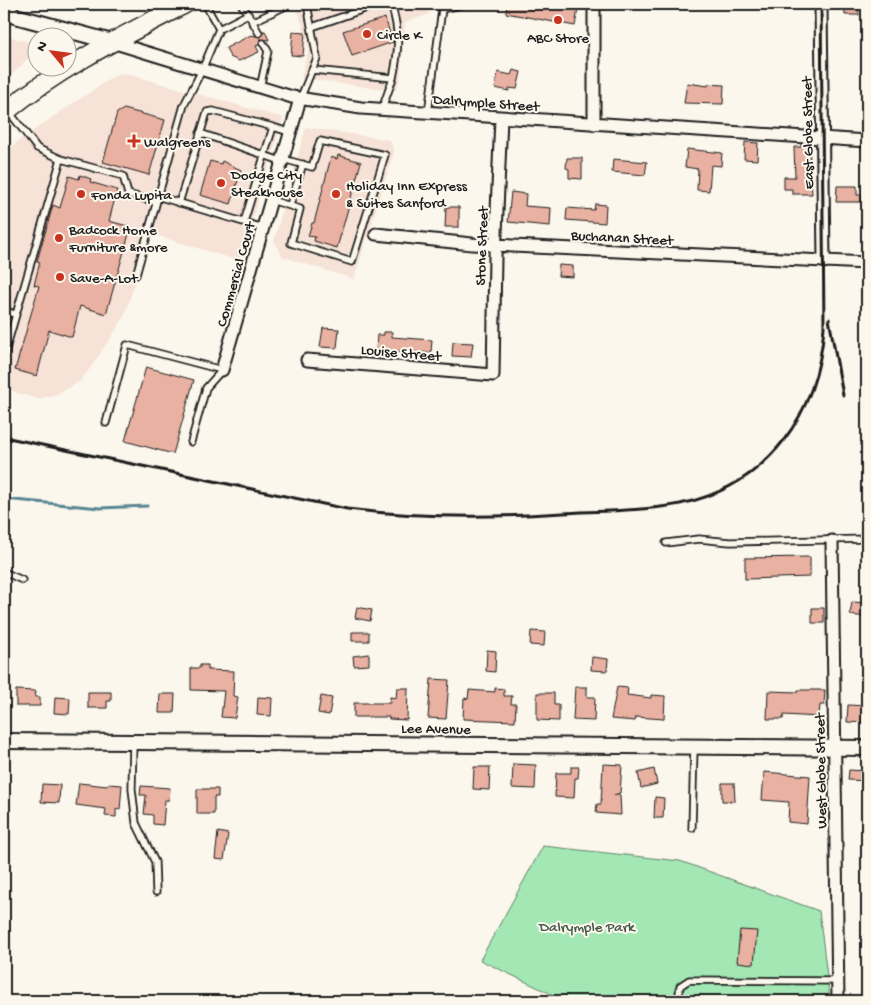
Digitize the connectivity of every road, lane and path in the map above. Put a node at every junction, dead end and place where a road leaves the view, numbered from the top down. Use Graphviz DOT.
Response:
graph roads {
  1 [pos="4,4"];
  2 [pos="9,4"];
  3 [pos="185,4"];
  4 [pos="205,4"];
  5 [pos="241,4"];
  6 [pos="290,4"];
  7 [pos="308,4"];
  8 [pos="378,4"];
  9 [pos="391,4"];
  10 [pos="464,4"];
  11 [pos="594,4"];
  12 [pos="821,4"];
  13 [pos="441,6"];
  14 [pos="4,13"];
  15 [pos="248,14"];
  16 [pos="252,22"];
  17 [pos="312,27"];
  18 [pos="219,29"];
  19 [pos="259,33"];
  20 [pos="112,42"];
  21 [pos="263,43"];
  22 [pos="202,70"];
  23 [pos="313,70"];
  24 [pos="393,78"];
  25 [pos="260,88"];
  26 [pos="300,99"];
  27 [pos="5,109"];
  28 [pos="382,109"];
  29 [pos="428,113"];
  30 [pos="501,118"];
  31 [pos="594,124"];
  32 [pos="273,127"];
  33 [pos="289,132"];
  34 [pos="200,133"];
  35 [pos="823,139"];
  36 [pos="867,142"];
  37 [pos="265,154"];
  38 [pos="61,159"];
  39 [pos="281,160"];
  40 [pos="303,164"];
  41 [pos="156,199"];
  42 [pos="271,200"];
  43 [pos="179,203"];
  44 [pos="290,206"];
  45 [pos="244,222"];
  46 [pos="264,228"];
  47 [pos="376,234"];
  48 [pos="496,245"];
  49 [pos="824,262"];
  50 [pos="867,264"];
  51 [pos="136,275"];
  52 [pos="4,310"];
  53 [pos="14,314"];
  54 [pos="4,356"];
  55 [pos="307,360"];
  56 [pos="222,370"];
  57 [pos="494,375"];
  58 [pos="106,423"];
  59 [pos="191,442"];
  60 [pos="867,539"];
  61 [pos="832,541"];
  62 [pos="666,543"];
  63 [pos="4,572"];
  64 [pos="22,580"];
  65 [pos="4,741"];
  66 [pos="133,742"];
  67 [pos="694,746"];
  68 [pos="835,748"];
  69 [pos="867,748"];
  70 [pos="692,828"];
  71 [pos="156,892"];
  72 [pos="837,981"];
  73 [pos="683,1001"];
  74 [pos="838,1001"];
  1 -- 2 [label="main road"];
  3 -- 20 [label="main road"];
  4 -- 18 [label="lane"];
  5 -- 15 [label="lane"];
  6 -- 16 [label="lane"];
  7 -- 17 [label="lane"];
  8 -- 17 [label="lane"];
  9 -- 24 [label="lane"];
  10 -- 13 [label="lane"];
  11 -- 31 [label="street"];
  12 -- 35 [label="street, East Globe Street"];
  13 -- 29 [label="lane"];
  14 -- 20 [label="street"];
  15 -- 16 [label="lane"];
  15 -- 18 [label="lane"];
  16 -- 19 [label="lane"];
  17 -- 23 [label="lane"];
  18 -- 22 [label="lane"];
  20 -- 22 [label="street, Dalrymple Street"];
  20 -- 27 [label="main road"];
  21 -- 25 [label="lane"];
  22 -- 25 [label="street, Dalrymple Street"];
  22 -- 41 [label="lane"];
  23 -- 24 [label="lane"];
  23 -- 26 [label="lane"];
  24 -- 28 [label="lane"];
  25 -- 26 [label="street, Dalrymple Street"];
  26 -- 28 [label="street, Dalrymple Street"];
  26 -- 33 [label="street, Commercial Court"];
  27 -- 38 [label="lane"];
  28 -- 29 [label="street, Dalrymple Street"];
  29 -- 30 [label="street, Dalrymple Street"];
  30 -- 31 [label="street, Dalrymple Street"];
  30 -- 48 [label="street, Stone Street"];
  31 -- 35 [label="street, Dalrymple Street"];
  32 -- 33 [label="lane"];
  32 -- 34 [label="lane"];
  32 -- 37 [label="lane"];
  33 -- 39 [label="street, Commercial Court"];
  34 -- 37 [label="lane"];
  34 -- 43 [label="lane"];
  35 -- 36 [label="street, Dalrymple Street"];
  35 -- 49 [label="street, East Globe Street"];
  37 -- 39 [label="lane"];
  37 -- 45 [label="lane"];
  38 -- 41 [label="lane"];
  38 -- 53 [label="lane"];
  39 -- 40 [label="lane"];
  39 -- 42 [label="street, Commercial Court"];
  40 -- 44 [label="lane"];
  40 -- 44 [label="lane"];
  41 -- 43 [label="lane"];
  41 -- 51 [label="lane"];
  42 -- 44 [label="lane"];
  42 -- 46 [label="street, Commercial Court"];
  43 -- 45 [label="lane"];
  45 -- 46 [label="lane"];
  46 -- 56 [label="street, Commercial Court"];
  47 -- 48 [label="street, Buchanan Street"];
  48 -- 49 [label="street, Buchanan Street"];
  48 -- 57 [label="street, Stone Street"];
  49 -- 50 [label="street, Buchanan Street"];
  52 -- 53 [label="lane"];
  53 -- 54 [label="lane"];
  55 -- 57 [label="street, Louise Street"];
  56 -- 58 [label="lane"];
  56 -- 59 [label="lane"];
  60 -- 61 [label="lane"];
  61 -- 62 [label="lane"];
  61 -- 68 [label="street, West Globe Street"];
  63 -- 64 [label="lane"];
  65 -- 66 [label="street, Lee Avenue"];
  66 -- 67 [label="street, Lee Avenue"];
  66 -- 71 [label="lane"];
  67 -- 68 [label="street, Lee Avenue"];
  67 -- 70 [label="lane"];
  68 -- 69 [label="street, Lee Avenue"];
  68 -- 72 [label="street, West Globe Street"];
  72 -- 73 [label="lane"];
  72 -- 74 [label="street, West Globe Street"];
}
